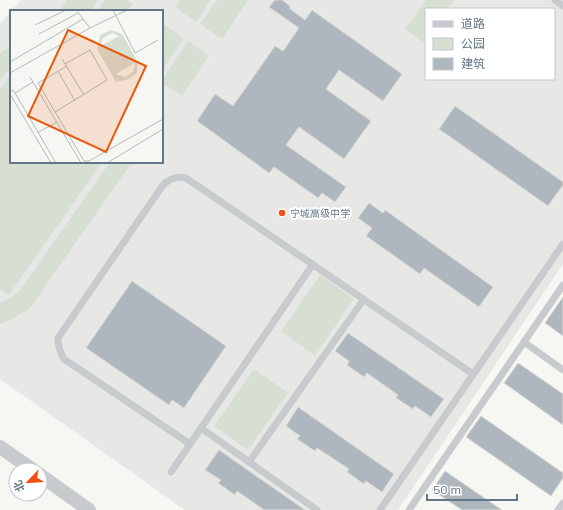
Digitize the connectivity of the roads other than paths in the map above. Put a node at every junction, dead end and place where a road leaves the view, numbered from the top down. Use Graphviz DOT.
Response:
graph roads {
  1 [pos="555,0"];
  2 [pos="563,6"];
  3 [pos="563,244"];
  4 [pos="313,264"];
  5 [pos="563,286"];
  6 [pos="364,299"];
  7 [pos="524,342"];
  8 [pos="563,370"];
  9 [pos="473,374"];
  10 [pos="201,428"];
  11 [pos="190,444"];
  12 [pos="0,447"];
  13 [pos="22,462"];
  14 [pos="249,462"];
  15 [pos="171,472"];
  16 [pos="48,481"];
  17 [pos="563,503"];
  18 [pos="89,510"];
  19 [pos="317,510"];
  20 [pos="380,510"];
  21 [pos="409,510"];
  22 [pos="558,510"];
  1 -- 2 [label="lane"];
  3 -- 9 [label="lane"];
  4 -- 6 [label="lane"];
  4 -- 10 [label="lane"];
  4 -- 11 [label="lane"];
  5 -- 7 [label="lane"];
  6 -- 9 [label="lane"];
  6 -- 14 [label="lane"];
  7 -- 8 [label="lane"];
  7 -- 21 [label="lane"];
  9 -- 20 [label="lane"];
  10 -- 11 [label="lane"];
  10 -- 14 [label="lane"];
  11 -- 15 [label="lane"];
  12 -- 13 [label="street"];
  14 -- 19 [label="lane"];
  16 -- 18 [label="street"];
  17 -- 22 [label="lane"];
}
